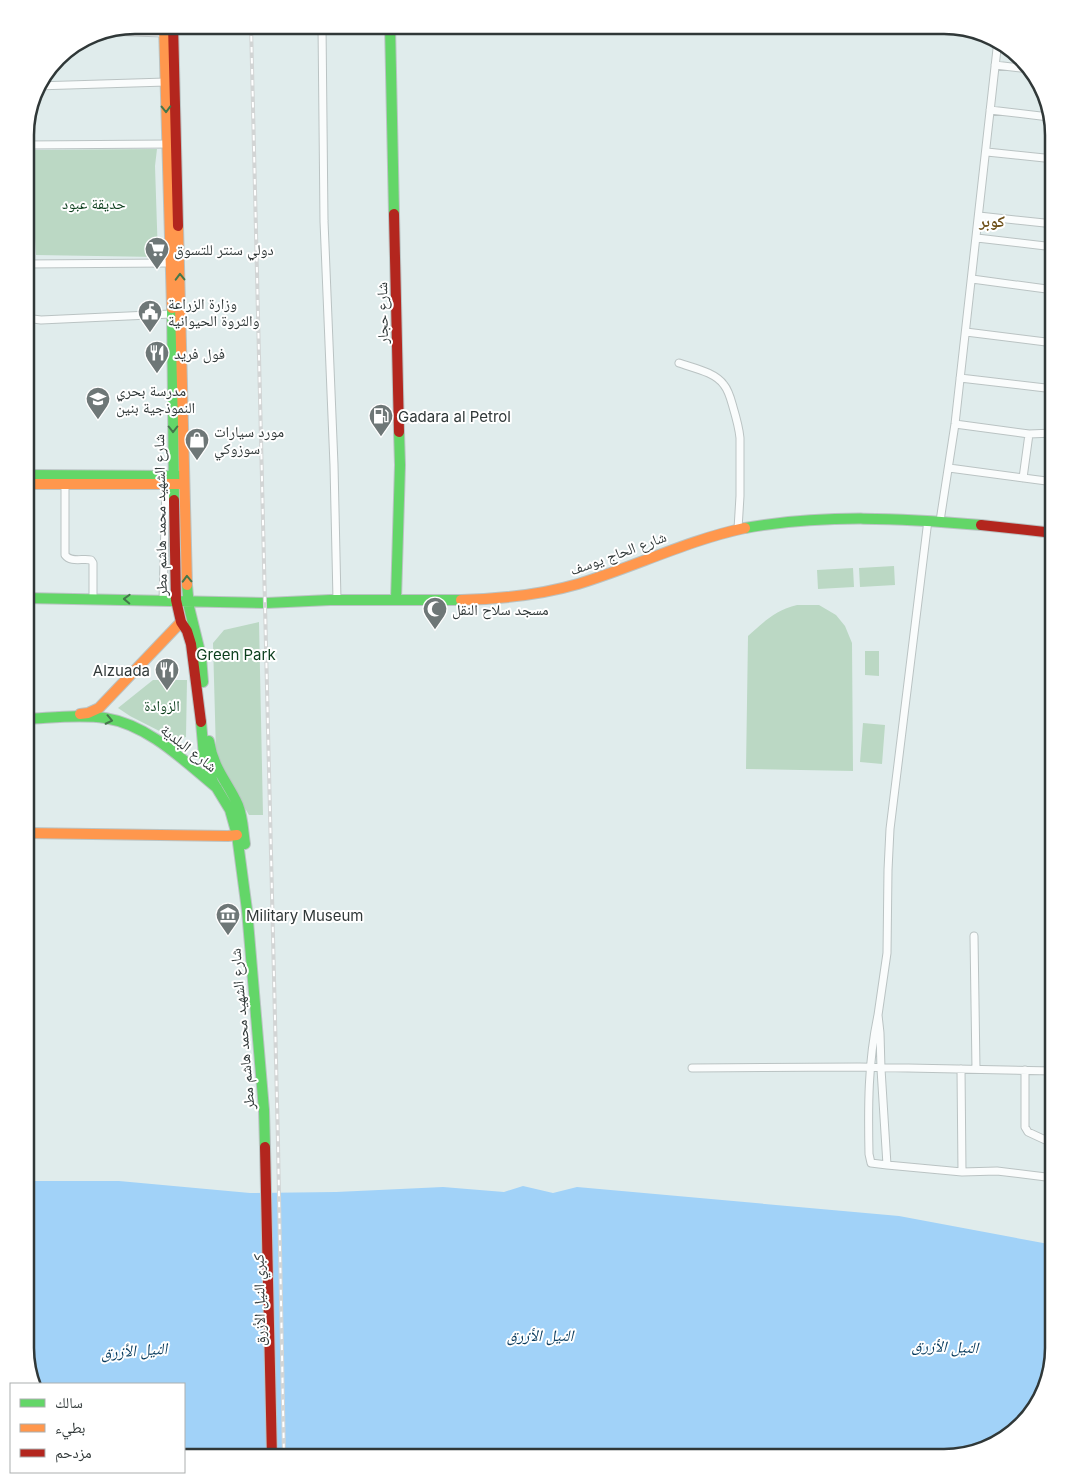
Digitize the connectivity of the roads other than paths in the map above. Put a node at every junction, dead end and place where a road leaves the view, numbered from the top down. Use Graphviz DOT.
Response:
graph roads {
  1 [pos="164,34"];
  2 [pos="173,34"];
  3 [pos="322,34"];
  4 [pos="390,34"];
  5 [pos="997,48"];
  6 [pos="995,65"];
  7 [pos="1020,68"];
  8 [pos="166,82"];
  9 [pos="47,86"];
  10 [pos="990,110"];
  11 [pos="1043,116"];
  12 [pos="172,144"];
  13 [pos="34,145"];
  14 [pos="987,152"];
  15 [pos="1045,158"];
  16 [pos="979,216"];
  17 [pos="1045,223"];
  18 [pos="977,238"];
  19 [pos="1045,246"];
  20 [pos="170,263"];
  21 [pos="34,264"];
  22 [pos="972,279"];
  23 [pos="1045,289"];
  24 [pos="171,314"];
  25 [pos="34,319"];
  26 [pos="966,332"];
  27 [pos="1045,342"];
  28 [pos="679,363"];
  29 [pos="960,378"];
  30 [pos="1045,388"];
  31 [pos="955,424"];
  32 [pos="1045,433"];
  33 [pos="1029,434"];
  34 [pos="949,468"];
  35 [pos="34,474"];
  36 [pos="1023,478"];
  37 [pos="185,480"];
  38 [pos="1045,481"];
  39 [pos="170,482"];
  40 [pos="65,483"];
  41 [pos="34,484"];
  42 [pos="928,520"];
  43 [pos="940,521"];
  44 [pos="738,529"];
  45 [pos="1045,532"];
  46 [pos="34,598"];
  47 [pos="93,599"];
  48 [pos="164,600"];
  49 [pos="176,600"];
  50 [pos="337,600"];
  51 [pos="396,600"];
  52 [pos="188,601"];
  53 [pos="181,622"];
  54 [pos="34,714"];
  55 [pos="34,718"];
  56 [pos="217,788"];
  57 [pos="34,833"];
  58 [pos="237,834"];
  59 [pos="974,936"];
  60 [pos="878,1015"];
  61 [pos="692,1068"];
  62 [pos="870,1068"];
  63 [pos="881,1069"];
  64 [pos="961,1069"];
  65 [pos="976,1069"];
  66 [pos="1025,1070"];
  67 [pos="1045,1071"];
  68 [pos="1045,1140"];
  69 [pos="268,1142"];
  70 [pos="887,1165"];
  71 [pos="962,1172"];
  72 [pos="1045,1177"];
  73 [pos="272,1449"];
  74 [pos="277,1449"];
  1 -- 8 [label="main road, شارع الشهيد محمد هاشم مطر"];
  2 -- 12 [label="main road, شارع الشهيد محمد هاشم مطر"];
  3 -- 50 [label="street"];
  4 -- 51 [label="main road, شارع حجار"];
  5 -- 6 [label="street"];
  6 -- 7 [label="street"];
  6 -- 10 [label="street"];
  8 -- 9 [label="street"];
  8 -- 12 [label="main road, شارع الشهيد محمد هاشم مطر, one-way"];
  10 -- 11 [label="street"];
  10 -- 14 [label="street"];
  12 -- 13 [label="street"];
  12 -- 20 [label="main road, شارع الشهيد محمد هاشم مطر"];
  37 -- 12 [label="main road, شارع الشهيد محمد هاشم مطر, one-way"];
  14 -- 15 [label="street"];
  14 -- 16 [label="street"];
  16 -- 17 [label="street"];
  16 -- 18 [label="street"];
  18 -- 19 [label="street"];
  18 -- 22 [label="street"];
  20 -- 21 [label="street"];
  20 -- 24 [label="main road, شارع الشهيد محمد هاشم مطر"];
  22 -- 23 [label="street"];
  22 -- 26 [label="street"];
  24 -- 25 [label="street"];
  24 -- 39 [label="main road, شارع الشهيد محمد هاشم مطر, one-way"];
  26 -- 27 [label="street"];
  26 -- 29 [label="street"];
  28 -- 44 [label="street"];
  29 -- 30 [label="street"];
  29 -- 31 [label="street"];
  31 -- 33 [label="street"];
  31 -- 34 [label="street"];
  32 -- 33 [label="street"];
  33 -- 36 [label="street"];
  34 -- 36 [label="street"];
  34 -- 43 [label="street"];
  35 -- 39 [label="main road"];
  36 -- 38 [label="street"];
  37 -- 39 [label="main road"];
  52 -- 37 [label="main road, شارع الشهيد محمد هاشم مطر, one-way"];
  39 -- 40 [label="main road"];
  39 -- 48 [label="street"];
  39 -- 49 [label="main road, شارع الشهيد محمد هاشم مطر"];
  40 -- 41 [label="main road"];
  40 -- 47 [label="street"];
  42 -- 43 [label="main road, شارع الحاج يوسف"];
  42 -- 44 [label="main road, شارع الحاج يوسف"];
  42 -- 60 [label="street"];
  43 -- 45 [label="main road, شارع الحاج يوسف"];
  44 -- 51 [label="main road, شارع الحاج يوسف"];
  46 -- 47 [label="main road, شارع الحاج يوسف"];
  48 -- 47 [label="main road, شارع الحاج يوسف, one-way"];
  48 -- 49 [label="main road, شارع الحاج يوسف"];
  49 -- 52 [label="main road, شارع الحاج يوسف"];
  49 -- 53 [label="main road, شارع الشهيد محمد هاشم مطر"];
  50 -- 51 [label="main road, شارع الحاج يوسف"];
  50 -- 52 [label="main road, شارع الحاج يوسف"];
  52 -- 69 [label="main road, شارع الشهيد محمد هاشم مطر"];
  53 -- 54 [label="main road"];
  53 -- 56 [label="main road, شارع الشهيد محمد هاشم مطر"];
  55 -- 56 [label="main road, شارع البلدية, one-way"];
  56 -- 58 [label="main road, شارع الشهيد محمد هاشم مطر"];
  57 -- 58 [label="main road"];
  58 -- 69 [label="main road, شارع الشهيد محمد هاشم مطر"];
  59 -- 65 [label="street"];
  60 -- 62 [label="street"];
  60 -- 63 [label="street"];
  61 -- 62 [label="street"];
  62 -- 63 [label="street"];
  62 -- 70 [label="street"];
  63 -- 64 [label="street"];
  63 -- 70 [label="street"];
  64 -- 65 [label="street"];
  64 -- 71 [label="street"];
  65 -- 66 [label="street"];
  66 -- 67 [label="street"];
  66 -- 68 [label="street"];
  69 -- 73 [label="main road"];
  69 -- 74 [label="main road, كبري النيل الأزرق"];
  70 -- 71 [label="street"];
  71 -- 72 [label="street"];
}
